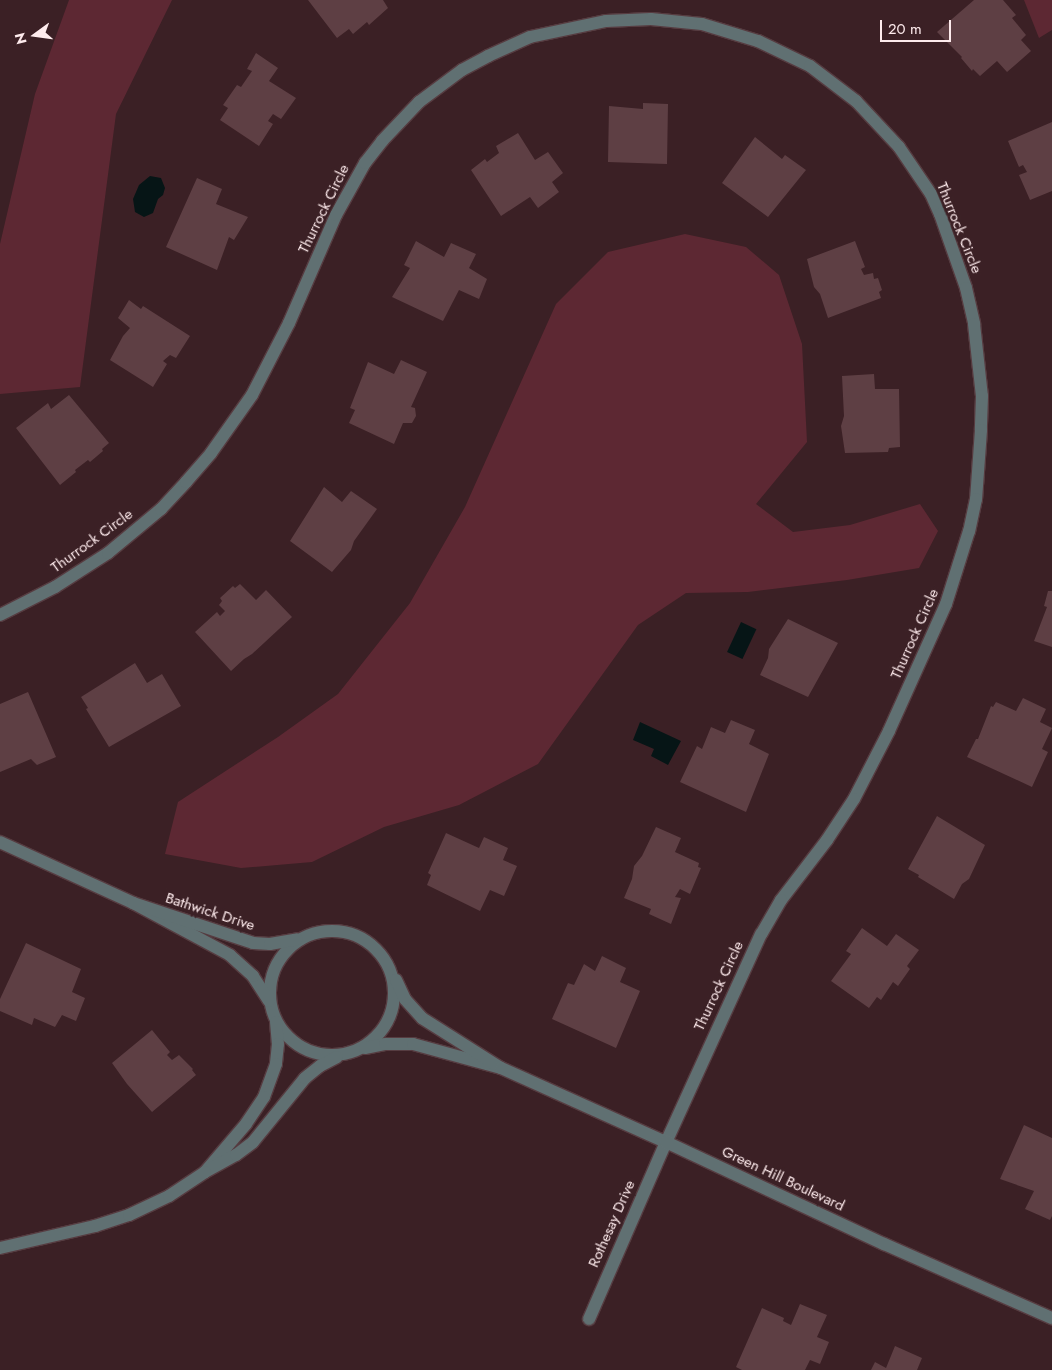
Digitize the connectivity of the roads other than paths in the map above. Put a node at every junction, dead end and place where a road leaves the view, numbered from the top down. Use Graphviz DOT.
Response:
graph roads {
  1 [pos="0,614"];
  2 [pos="0,842"];
  3 [pos="133,903"];
  4 [pos="307,936"];
  5 [pos="388,966"];
  6 [pos="273,1011"];
  7 [pos="352,1052"];
  8 [pos="501,1068"];
  9 [pos="666,1142"];
  10 [pos="205,1172"];
  11 [pos="0,1248"];
  12 [pos="589,1318"];
  13 [pos="1052,1318"];
  1 -- 9 [label="street, Thurrock Circle"];
  2 -- 3 [label="street, Bathwick Drive"];
  3 -- 4 [label="street, Bathwick Drive"];
  3 -- 6 [label="street, Bathwick Drive"];
  4 -- 5 [label="street"];
  4 -- 6 [label="street"];
  5 -- 7 [label="street"];
  5 -- 8 [label="street, Green Hill Boulevard"];
  6 -- 7 [label="street"];
  6 -- 10 [label="street, Green Hill Boulevard"];
  7 -- 8 [label="street, Green Hill Boulevard"];
  7 -- 10 [label="street, Green Hill Boulevard"];
  8 -- 9 [label="street, Green Hill Boulevard"];
  9 -- 12 [label="street, Rothesay Drive"];
  9 -- 13 [label="street, Green Hill Boulevard"];
  10 -- 11 [label="street, Green Hill Boulevard"];
}
